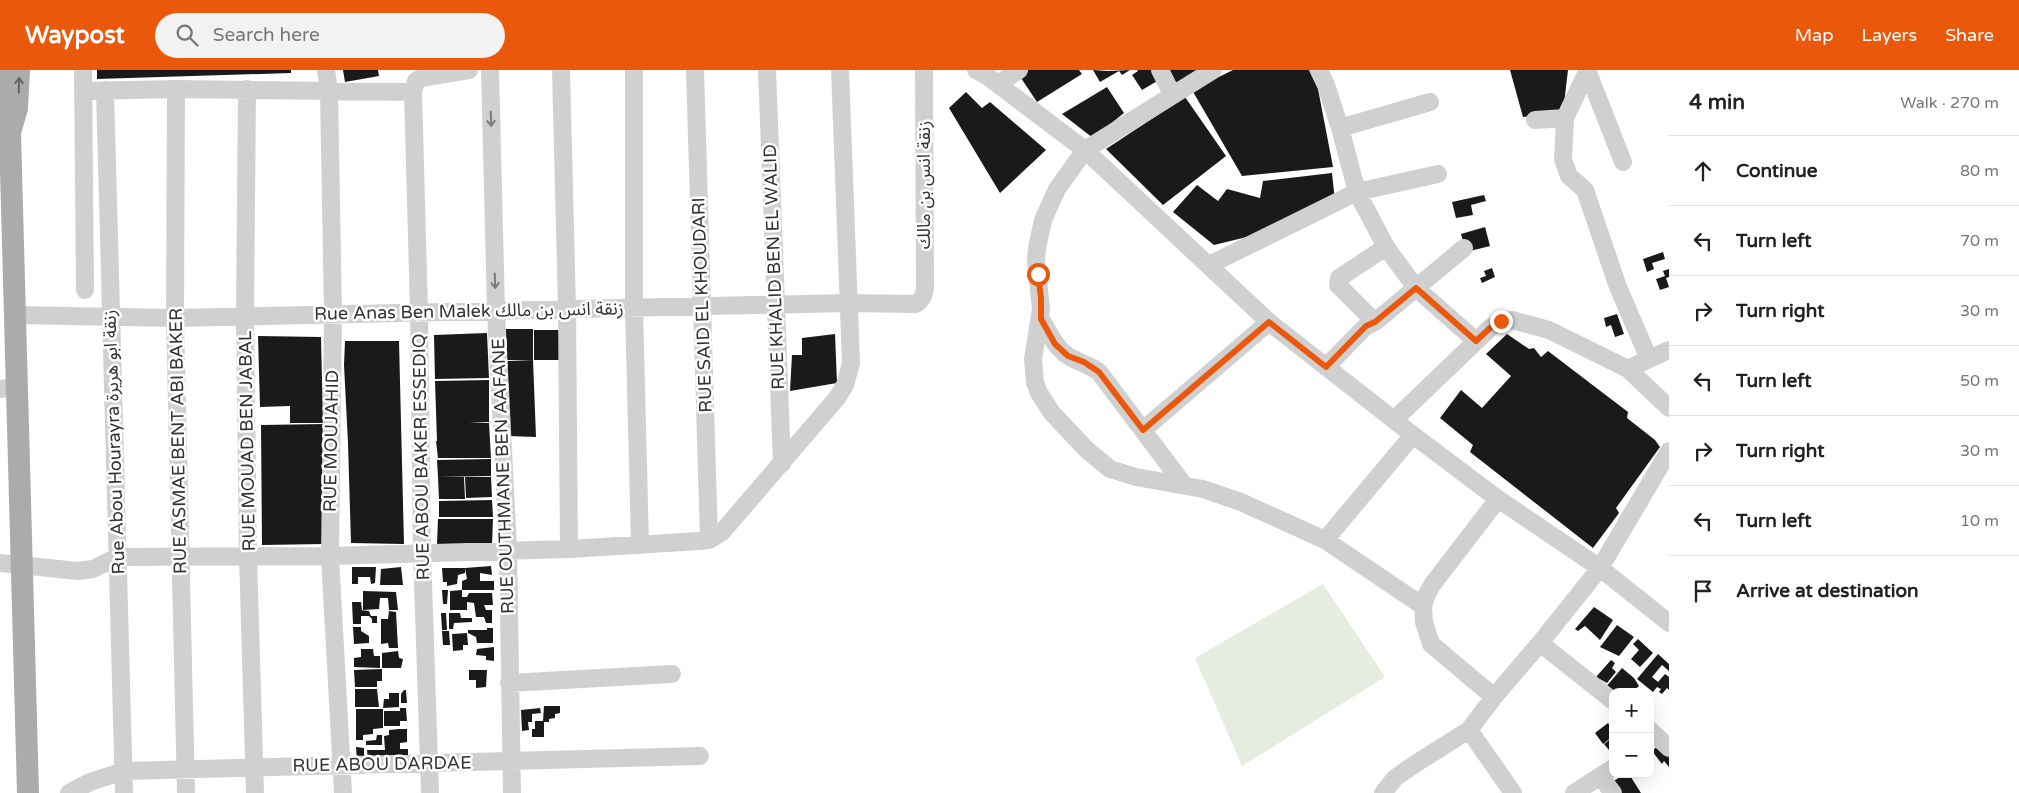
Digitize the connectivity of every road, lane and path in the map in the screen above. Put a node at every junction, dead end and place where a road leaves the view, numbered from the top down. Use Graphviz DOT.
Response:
graph roads {
  1 [pos="0,70"];
  2 [pos="19,70"];
  3 [pos="83,70"];
  4 [pos="326,70"];
  5 [pos="469,70"];
  6 [pos="490,70"];
  7 [pos="561,70"];
  8 [pos="634,70"];
  9 [pos="695,70"];
  10 [pos="767,70"];
  11 [pos="840,70"];
  12 [pos="924,70"];
  13 [pos="976,70"];
  14 [pos="1019,70"];
  15 [pos="1160,70"];
  16 [pos="1213,70"];
  17 [pos="1319,70"];
  18 [pos="1587,71"];
  19 [pos="998,84"];
  20 [pos="176,89"];
  21 [pos="248,89"];
  22 [pos="105,90"];
  23 [pos="330,90"];
  24 [pos="83,91"];
  25 [pos="0,92"];
  26 [pos="413,92"];
  27 [pos="1172,94"];
  28 [pos="1430,102"];
  29 [pos="1565,118"];
  30 [pos="1535,120"];
  31 [pos="1340,128"];
  32 [pos="10,134"];
  33 [pos="1085,150"];
  34 [pos="1623,162"];
  35 [pos="1438,174"];
  36 [pos="1357,192"];
  37 [pos="1386,247"];
  38 [pos="1464,248"];
  39 [pos="1209,264"];
  40 [pos="1416,288"];
  41 [pos="85,290"];
  42 [pos="921,300"];
  43 [pos="848,303"];
  44 [pos="775,305"];
  45 [pos="701,306"];
  46 [pos="634,308"];
  47 [pos="568,309"];
  48 [pos="496,311"];
  49 [pos="419,312"];
  50 [pos="15,314"];
  51 [pos="333,314"];
  52 [pos="111,316"];
  53 [pos="245,316"];
  54 [pos="175,318"];
  55 [pos="1041,319"];
  56 [pos="1269,322"];
  57 [pos="1375,322"];
  58 [pos="1476,341"];
  59 [pos="1669,350"];
  60 [pos="1649,359"];
  61 [pos="1326,367"];
  62 [pos="1628,369"];
  63 [pos="9,388"];
  64 [pos="1669,408"];
  65 [pos="1394,420"];
  66 [pos="1143,430"];
  67 [pos="1413,435"];
  68 [pos="1669,451"];
  69 [pos="782,464"];
  70 [pos="1184,484"];
  71 [pos="1498,499"];
  72 [pos="709,540"];
  73 [pos="1325,540"];
  74 [pos="640,544"];
  75 [pos="569,548"];
  76 [pos="508,549"];
  77 [pos="422,552"];
  78 [pos="180,556"];
  79 [pos="248,556"];
  80 [pos="330,556"];
  81 [pos="118,557"];
  82 [pos="0,563"];
  83 [pos="22,565"];
  84 [pos="1600,568"];
  85 [pos="1423,606"];
  86 [pos="1669,623"];
  87 [pos="1540,643"];
  88 [pos="672,674"];
  89 [pos="509,683"];
  90 [pos="1494,696"];
  91 [pos="1609,698"];
  92 [pos="1469,730"];
  93 [pos="700,756"];
  94 [pos="512,762"];
  95 [pos="342,764"];
  96 [pos="430,764"];
  97 [pos="254,767"];
  98 [pos="185,770"];
  99 [pos="124,771"];
  100 [pos="1606,772"];
  101 [pos="28,793"];
  102 [pos="69,793"];
  103 [pos="124,793"];
  104 [pos="186,793"];
  105 [pos="254,793"];
  106 [pos="343,793"];
  107 [pos="430,793"];
  108 [pos="512,793"];
  109 [pos="1383,793"];
  110 [pos="1513,793"];
  111 [pos="1574,793"];
  112 [pos="1612,793"];
  1 -- 25 [label="main road"];
  32 -- 2 [label="main road, one-way"];
  3 -- 24 [label="street"];
  4 -- 23 [label="street, RUE MOUJAHID"];
  5 -- 26 [label="street"];
  6 -- 48 [label="street, RUE OUTHMANE BEN AAFANE, one-way"];
  7 -- 47 [label="street"];
  8 -- 46 [label="street"];
  9 -- 45 [label="street, RUE SAID EL KHOUDARI"];
  10 -- 44 [label="street, RUE KHALID BEN EL WALID"];
  11 -- 43 [label="street"];
  12 -- 42 [label="street, زنقة انس بن مالك"];
  13 -- 19 [label="street"];
  14 -- 19 [label="street"];
  15 -- 27 [label="street"];
  16 -- 27 [label="street"];
  17 -- 31 [label="street"];
  18 -- 29 [label="street"];
  18 -- 34 [label="street"];
  19 -- 33 [label="street"];
  20 -- 21 [label="street"];
  20 -- 22 [label="street"];
  20 -- 54 [label="street, RUE ASMAE BENT ABI BAKER"];
  21 -- 23 [label="street"];
  21 -- 53 [label="street, RUE MOUAD BEN JABAL"];
  22 -- 24 [label="street"];
  22 -- 52 [label="street, Rue Abou Hourayra زنقة ابو هريرة"];
  23 -- 26 [label="street"];
  23 -- 51 [label="street, RUE MOUJAHID"];
  24 -- 41 [label="street"];
  25 -- 32 [label="main road"];
  26 -- 49 [label="street, RUE ABOU BAKER ESSEDIQ"];
  27 -- 33 [label="street"];
  28 -- 31 [label="street"];
  29 -- 30 [label="street"];
  29 -- 60 [label="street"];
  31 -- 36 [label="street"];
  32 -- 50 [label="main road"];
  33 -- 39 [label="street"];
  33 -- 55 [label="street"];
  35 -- 36 [label="street"];
  36 -- 37 [label="street"];
  36 -- 39 [label="street"];
  37 -- 40 [label="street"];
  37 -- 57 [label="street"];
  38 -- 40 [label="street"];
  39 -- 56 [label="street"];
  40 -- 57 [label="street"];
  40 -- 58 [label="street"];
  42 -- 43 [label="street, Rue Anas Ben Malek زنقة انس بن مالك"];
  43 -- 44 [label="street, Rue Anas Ben Malek زنقة انس بن مالك"];
  43 -- 69 [label="street"];
  44 -- 45 [label="street, Rue Anas Ben Malek زنقة انس بن مالك"];
  44 -- 69 [label="street, RUE KHALID BEN EL WALID"];
  45 -- 46 [label="street, Rue Anas Ben Malek زنقة انس بن مالك"];
  45 -- 72 [label="street, RUE SAID EL KHOUDARI"];
  46 -- 47 [label="street, Rue Anas Ben Malek زنقة انس بن مالك"];
  46 -- 74 [label="street"];
  47 -- 48 [label="street, Rue Anas Ben Malek زنقة انس بن مالك"];
  47 -- 75 [label="street"];
  48 -- 49 [label="street, Rue Anas Ben Malek زنقة انس بن مالك"];
  48 -- 76 [label="street, RUE OUTHMANE BEN AAFANE"];
  49 -- 51 [label="street, Rue Anas Ben Malek زنقة انس بن مالك"];
  49 -- 77 [label="street, RUE ABOU BAKER ESSEDIQ"];
  50 -- 52 [label="street, Rue Anas Ben Malek زنقة انس بن مالك"];
  50 -- 63 [label="main road"];
  51 -- 53 [label="street, Rue Anas Ben Malek زنقة انس بن مالك"];
  51 -- 80 [label="street, RUE MOUJAHID"];
  52 -- 54 [label="street, Rue Anas Ben Malek زنقة انس بن مالك"];
  52 -- 81 [label="street, Rue Abou Hourayra زنقة ابو هريرة"];
  53 -- 54 [label="street, Rue Anas Ben Malek زنقة انس بن مالك"];
  53 -- 79 [label="street, RUE MOUAD BEN JABAL"];
  54 -- 78 [label="street, RUE ASMAE BENT ABI BAKER"];
  55 -- 66 [label="street"];
  55 -- 70 [label="street"];
  56 -- 61 [label="street"];
  56 -- 66 [label="street"];
  57 -- 61 [label="street"];
  58 -- 62 [label="street"];
  58 -- 65 [label="street"];
  59 -- 60 [label="street"];
  60 -- 62 [label="street"];
  61 -- 65 [label="street"];
  62 -- 64 [label="street"];
  63 -- 83 [label="main road"];
  65 -- 67 [label="street"];
  66 -- 70 [label="street"];
  67 -- 71 [label="street"];
  67 -- 73 [label="street"];
  68 -- 84 [label="street"];
  69 -- 72 [label="street"];
  70 -- 73 [label="street"];
  71 -- 84 [label="street"];
  71 -- 85 [label="street"];
  72 -- 74 [label="street"];
  73 -- 85 [label="street"];
  74 -- 75 [label="street"];
  75 -- 76 [label="street"];
  76 -- 77 [label="street"];
  76 -- 89 [label="street, RUE OUTHMANE BEN AAFANE"];
  77 -- 80 [label="street"];
  77 -- 96 [label="street, RUE ABOU BAKER ESSEDIQ"];
  78 -- 79 [label="street"];
  78 -- 81 [label="street"];
  78 -- 98 [label="street, RUE ASMAE BENT ABI BAKER"];
  79 -- 80 [label="street"];
  79 -- 97 [label="street, RUE MOUAD BEN JABAL"];
  80 -- 95 [label="street, RUE MOUJAHID"];
  81 -- 83 [label="street"];
  81 -- 99 [label="street, Rue Abou Hourayra زنقة ابو هريرة"];
  82 -- 83 [label="street"];
  83 -- 101 [label="main road"];
  84 -- 86 [label="street"];
  84 -- 87 [label="street"];
  85 -- 90 [label="street"];
  87 -- 90 [label="street"];
  87 -- 91 [label="street"];
  88 -- 89 [label="street"];
  89 -- 94 [label="street, RUE OUTHMANE BEN AAFANE"];
  90 -- 92 [label="street"];
  92 -- 109 [label="street"];
  92 -- 110 [label="street"];
  93 -- 94 [label="street, RUE ABOU DARDAE"];
  94 -- 96 [label="street, RUE ABOU DARDAE"];
  94 -- 108 [label="street, RUE OUTHMANE BEN AAFANE"];
  95 -- 96 [label="street, RUE ABOU DARDAE"];
  95 -- 97 [label="street, RUE ABOU DARDAE"];
  95 -- 106 [label="street, RUE MOUJAHID"];
  96 -- 107 [label="street, RUE ABOU BAKER ESSEDIQ"];
  97 -- 98 [label="street, RUE ABOU DARDAE"];
  97 -- 105 [label="street, RUE MOUAD BEN JABAL"];
  98 -- 99 [label="street, RUE ABOU DARDAE"];
  98 -- 104 [label="street, RUE ASMAE BENT ABI BAKER"];
  99 -- 102 [label="street, RUE ABOU DARDAE"];
  99 -- 103 [label="street, Rue Abou Hourayra زنقة ابو هريرة"];
  100 -- 111 [label="street"];
  100 -- 112 [label="street"];
}
